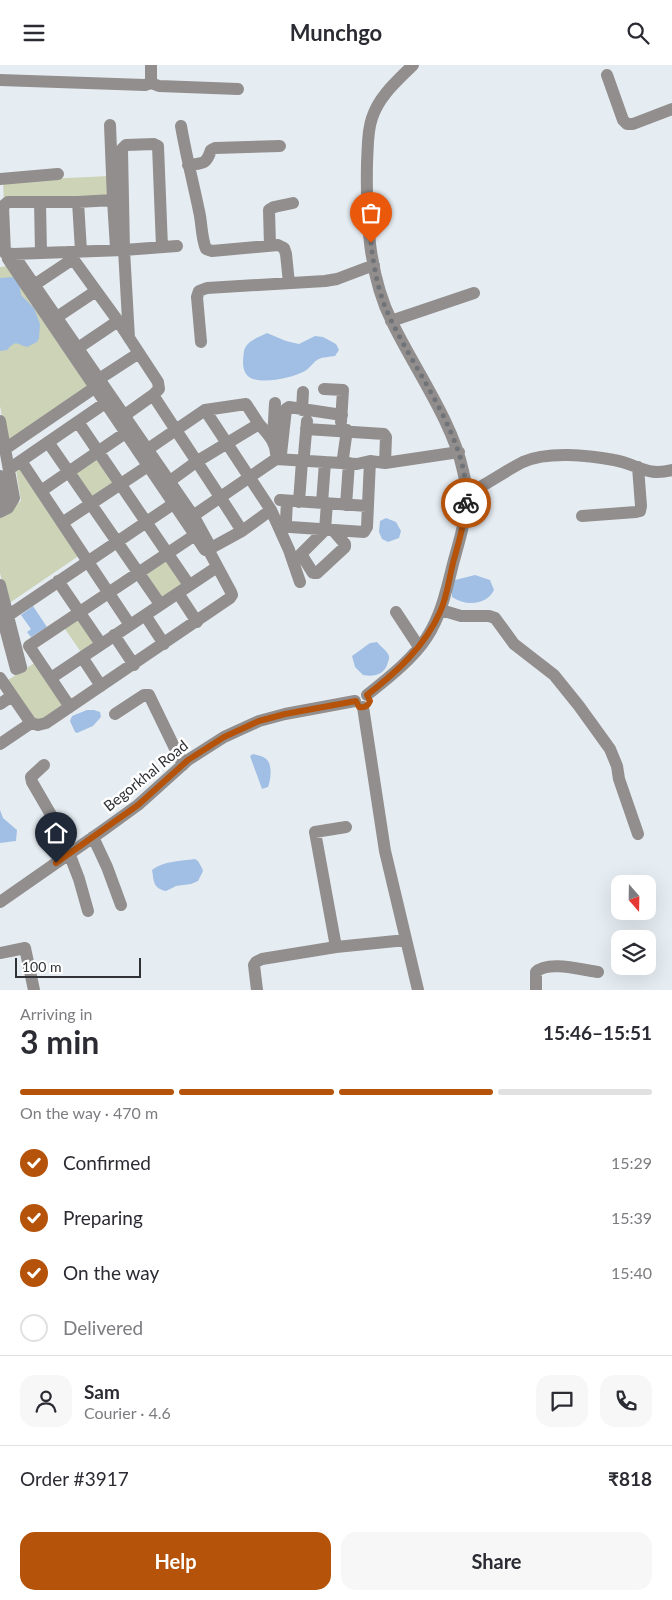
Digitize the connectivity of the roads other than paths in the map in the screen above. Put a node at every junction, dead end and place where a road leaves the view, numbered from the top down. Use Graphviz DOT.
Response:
graph roads {
  1 [pos="151,65"];
  2 [pos="413,65"];
  3 [pos="607,75"];
  4 [pos="0,80"];
  5 [pos="151,83"];
  6 [pos="238,89"];
  7 [pos="672,109"];
  8 [pos="110,125"];
  9 [pos="182,126"];
  10 [pos="280,146"];
  11 [pos="188,165"];
  12 [pos="58,174"];
  13 [pos="0,179"];
  14 [pos="113,200"];
  15 [pos="40,202"];
  16 [pos="78,202"];
  17 [pos="293,203"];
  18 [pos="270,245"];
  19 [pos="177,246"];
  20 [pos="162,247"];
  21 [pos="120,251"];
  22 [pos="41,253"];
  23 [pos="74,254"];
  24 [pos="5,256"];
  25 [pos="374,265"];
  26 [pos="289,283"];
  27 [pos="34,285"];
  28 [pos="96,291"];
  29 [pos="474,293"];
  30 [pos="57,317"];
  31 [pos="118,321"];
  32 [pos="391,321"];
  33 [pos="129,338"];
  34 [pos="201,342"];
  35 [pos="78,348"];
  36 [pos="139,353"];
  37 [pos="99,383"];
  38 [pos="324,389"];
  39 [pos="303,392"];
  40 [pos="153,395"];
  41 [pos="109,401"];
  42 [pos="275,403"];
  43 [pos="205,410"];
  44 [pos="305,410"];
  45 [pos="125,415"];
  46 [pos="342,415"];
  47 [pos="0,421"];
  48 [pos="78,422"];
  49 [pos="259,424"];
  50 [pos="175,429"];
  51 [pos="306,429"];
  52 [pos="129,430"];
  53 [pos="344,430"];
  54 [pos="273,440"];
  55 [pos="48,442"];
  56 [pos="228,443"];
  57 [pos="5,449"];
  58 [pos="148,449"];
  59 [pos="98,452"];
  60 [pos="458,452"];
  61 [pos="278,456"];
  62 [pos="303,458"];
  63 [pos="346,460"];
  64 [pos="21,461"];
  65 [pos="367,461"];
  66 [pos="196,462"];
  67 [pos="325,462"];
  68 [pos="152,463"];
  69 [pos="385,463"];
  70 [pos="638,467"];
  71 [pos="672,470"];
  72 [pos="69,471"];
  73 [pos="4,473"];
  74 [pos="249,475"];
  75 [pos="170,481"];
  76 [pos="120,484"];
  77 [pos="41,491"];
  78 [pos="467,494"];
  79 [pos="220,495"];
  80 [pos="175,498"];
  81 [pos="284,503"];
  82 [pos="325,503"];
  83 [pos="91,504"];
  84 [pos="0,505"];
  85 [pos="346,505"];
  86 [pos="367,506"];
  87 [pos="0,512"];
  88 [pos="582,516"];
  89 [pos="188,517"];
  90 [pos="144,519"];
  91 [pos="62,523"];
  92 [pos="329,530"];
  93 [pos="242,531"];
  94 [pos="195,535"];
  95 [pos="115,539"];
  96 [pos="210,550"];
  97 [pos="168,554"];
  98 [pos="86,559"];
  99 [pos="217,567"];
  100 [pos="138,573"];
  101 [pos="58,581"];
  102 [pos="300,582"];
  103 [pos="0,585"];
  104 [pos="189,585"];
  105 [pos="109,593"];
  106 [pos="178,593"];
  107 [pos="160,605"];
  108 [pos="441,610"];
  109 [pos="396,612"];
  110 [pos="4,613"];
  111 [pos="80,613"];
  112 [pos="145,615"];
  113 [pos="197,622"];
  114 [pos="130,625"];
  115 [pos="3,633"];
  116 [pos="114,635"];
  117 [pos="101,644"];
  118 [pos="164,644"];
  119 [pos="419,647"];
  120 [pos="37,657"];
  121 [pos="82,657"];
  122 [pos="134,665"];
  123 [pos="19,668"];
  124 [pos="0,677"];
  125 [pos="51,678"];
  126 [pos="101,686"];
  127 [pos="12,696"];
  128 [pos="362,701"];
  129 [pos="0,704"];
  130 [pos="70,707"];
  131 [pos="115,714"];
  132 [pos="31,723"];
  133 [pos="0,744"];
  134 [pos="44,765"];
  135 [pos="183,765"];
  136 [pos="346,827"];
  137 [pos="638,833"];
  138 [pos="93,837"];
  139 [pos="70,852"];
  140 [pos="0,901"];
  141 [pos="121,905"];
  142 [pos="88,911"];
  143 [pos="406,940"];
  144 [pos="336,947"];
  145 [pos="0,953"];
  146 [pos="598,972"];
  147 [pos="34,990"];
  148 [pos="257,990"];
  149 [pos="418,990"];
  150 [pos="536,990"];
  1 -- 5 [label="street"];
  2 -- 25 [label="street"];
  3 -- 7 [label="street"];
  4 -- 5 [label="street"];
  5 -- 6 [label="street"];
  8 -- 14 [label="street"];
  9 -- 11 [label="street"];
  10 -- 11 [label="street"];
  11 -- 18 [label="street"];
  12 -- 13 [label="street"];
  14 -- 16 [label="street"];
  14 -- 21 [label="street"];
  15 -- 16 [label="street"];
  15 -- 22 [label="street"];
  15 -- 24 [label="street"];
  16 -- 23 [label="street"];
  17 -- 18 [label="street"];
  18 -- 26 [label="street"];
  19 -- 20 [label="street"];
  20 -- 21 [label="street"];
  20 -- 21 [label="street"];
  21 -- 23 [label="street"];
  21 -- 33 [label="street"];
  22 -- 23 [label="street"];
  22 -- 24 [label="street"];
  23 -- 27 [label="street"];
  23 -- 28 [label="street"];
  24 -- 27 [label="street"];
  24 -- 37 [label="street"];
  25 -- 26 [label="street"];
  25 -- 32 [label="street"];
  26 -- 34 [label="street"];
  27 -- 30 [label="street"];
  28 -- 30 [label="street"];
  28 -- 31 [label="street"];
  29 -- 32 [label="street"];
  30 -- 35 [label="street"];
  31 -- 33 [label="street"];
  31 -- 35 [label="street"];
  32 -- 60 [label="street"];
  33 -- 36 [label="street"];
  35 -- 37 [label="street"];
  36 -- 37 [label="street"];
  36 -- 40 [label="street"];
  37 -- 41 [label="street"];
  37 -- 57 [label="street"];
  38 -- 46 [label="street"];
  39 -- 44 [label="street"];
  40 -- 45 [label="street"];
  40 -- 50 [label="street"];
  41 -- 45 [label="street"];
  41 -- 48 [label="street"];
  41 -- 52 [label="street"];
  42 -- 54 [label="street"];
  43 -- 49 [label="street"];
  43 -- 50 [label="street"];
  43 -- 56 [label="street"];
  44 -- 46 [label="street"];
  44 -- 51 [label="street"];
  44 -- 61 [label="street"];
  45 -- 52 [label="street"];
  46 -- 53 [label="street"];
  47 -- 57 [label="street"];
  48 -- 55 [label="street"];
  48 -- 59 [label="street"];
  49 -- 54 [label="street"];
  49 -- 56 [label="street"];
  50 -- 58 [label="street"];
  50 -- 66 [label="street"];
  51 -- 53 [label="street"];
  51 -- 62 [label="street"];
  52 -- 58 [label="street"];
  52 -- 59 [label="street"];
  52 -- 68 [label="street"];
  53 -- 63 [label="street"];
  53 -- 69 [label="street"];
  54 -- 61 [label="street"];
  55 -- 64 [label="street"];
  55 -- 72 [label="street"];
  56 -- 66 [label="street"];
  56 -- 74 [label="street"];
  57 -- 73 [label="street"];
  58 -- 68 [label="street"];
  59 -- 72 [label="street"];
  59 -- 76 [label="street"];
  60 -- 69 [label="street"];
  60 -- 78 [label="street"];
  61 -- 62 [label="street"];
  61 -- 74 [label="street"];
  62 -- 63 [label="street"];
  62 -- 67 [label="street"];
  62 -- 81 [label="street"];
  63 -- 65 [label="street"];
  63 -- 67 [label="street"];
  63 -- 85 [label="street"];
  64 -- 73 [label="street"];
  64 -- 77 [label="street"];
  65 -- 69 [label="street"];
  65 -- 86 [label="street"];
  66 -- 75 [label="street"];
  66 -- 79 [label="street"];
  67 -- 82 [label="street"];
  68 -- 75 [label="street"];
  68 -- 76 [label="street"];
  68 -- 80 [label="street"];
  70 -- 71 [label="street"];
  70 -- 78 [label="street"];
  70 -- 88 [label="street"];
  72 -- 77 [label="street"];
  72 -- 83 [label="street"];
  73 -- 84 [label="street"];
  73 -- 87 [label="street"];
  74 -- 79 [label="street"];
  74 -- 81 [label="street"];
  75 -- 80 [label="street"];
  76 -- 83 [label="street"];
  76 -- 90 [label="street"];
  77 -- 91 [label="street"];
  78 -- 108 [label="street"];
  79 -- 89 [label="street"];
  79 -- 93 [label="street"];
  80 -- 89 [label="street"];
  80 -- 90 [label="street"];
  81 -- 82 [label="street"];
  81 -- 92 [label="street"];
  81 -- 93 [label="street"];
  81 -- 102 [label="street"];
  82 -- 85 [label="street"];
  82 -- 92 [label="street"];
  83 -- 91 [label="street"];
  83 -- 95 [label="street"];
  85 -- 86 [label="street"];
  86 -- 92 [label="street"];
  89 -- 94 [label="street"];
  89 -- 96 [label="street"];
  90 -- 95 [label="street"];
  90 -- 97 [label="street"];
  91 -- 98 [label="street"];
  93 -- 96 [label="street"];
  94 -- 96 [label="street"];
  94 -- 97 [label="street"];
  95 -- 98 [label="street"];
  95 -- 100 [label="street"];
  96 -- 99 [label="street"];
  97 -- 100 [label="street"];
  97 -- 104 [label="street"];
  98 -- 101 [label="street"];
  98 -- 105 [label="street"];
  98 -- 110 [label="street"];
  99 -- 104 [label="street"];
  99 -- 113 [label="street"];
  100 -- 105 [label="street"];
  100 -- 107 [label="street"];
  101 -- 110 [label="street"];
  101 -- 111 [label="street"];
  103 -- 110 [label="street"];
  104 -- 106 [label="street"];
  105 -- 111 [label="street"];
  105 -- 114 [label="street"];
  106 -- 107 [label="street"];
  106 -- 113 [label="street"];
  107 -- 112 [label="street"];
  108 -- 119 [label="street"];
  108 -- 137 [label="street"];
  109 -- 119 [label="street"];
  110 -- 115 [label="street"];
  110 -- 123 [label="street"];
  111 -- 117 [label="street"];
  111 -- 120 [label="street"];
  112 -- 114 [label="street"];
  112 -- 118 [label="street"];
  113 -- 118 [label="street"];
  114 -- 116 [label="street"];
  115 -- 123 [label="street"];
  116 -- 117 [label="street"];
  116 -- 122 [label="street"];
  117 -- 121 [label="street"];
  118 -- 122 [label="street"];
  119 -- 128 [label="street"];
  120 -- 123 [label="street"];
  120 -- 125 [label="street"];
  121 -- 125 [label="street"];
  121 -- 126 [label="street"];
  122 -- 126 [label="street"];
  123 -- 124 [label="street"];
  124 -- 127 [label="street"];
  125 -- 130 [label="street"];
  126 -- 130 [label="street"];
  127 -- 129 [label="street"];
  127 -- 132 [label="street"];
  128 -- 135 [label="street, Begorkhal Road"];
  128 -- 143 [label="street"];
  130 -- 132 [label="street"];
  131 -- 135 [label="street"];
  132 -- 133 [label="street"];
  134 -- 139 [label="street"];
  135 -- 138 [label="street, Begorkhal Road"];
  136 -- 144 [label="street"];
  138 -- 139 [label="street, Begorkhal Road"];
  138 -- 141 [label="street"];
  139 -- 140 [label="street, Begorkhal Road"];
  139 -- 142 [label="street"];
  143 -- 144 [label="street"];
  143 -- 149 [label="street"];
  144 -- 148 [label="street"];
  145 -- 147 [label="street"];
  146 -- 150 [label="street"];
}
